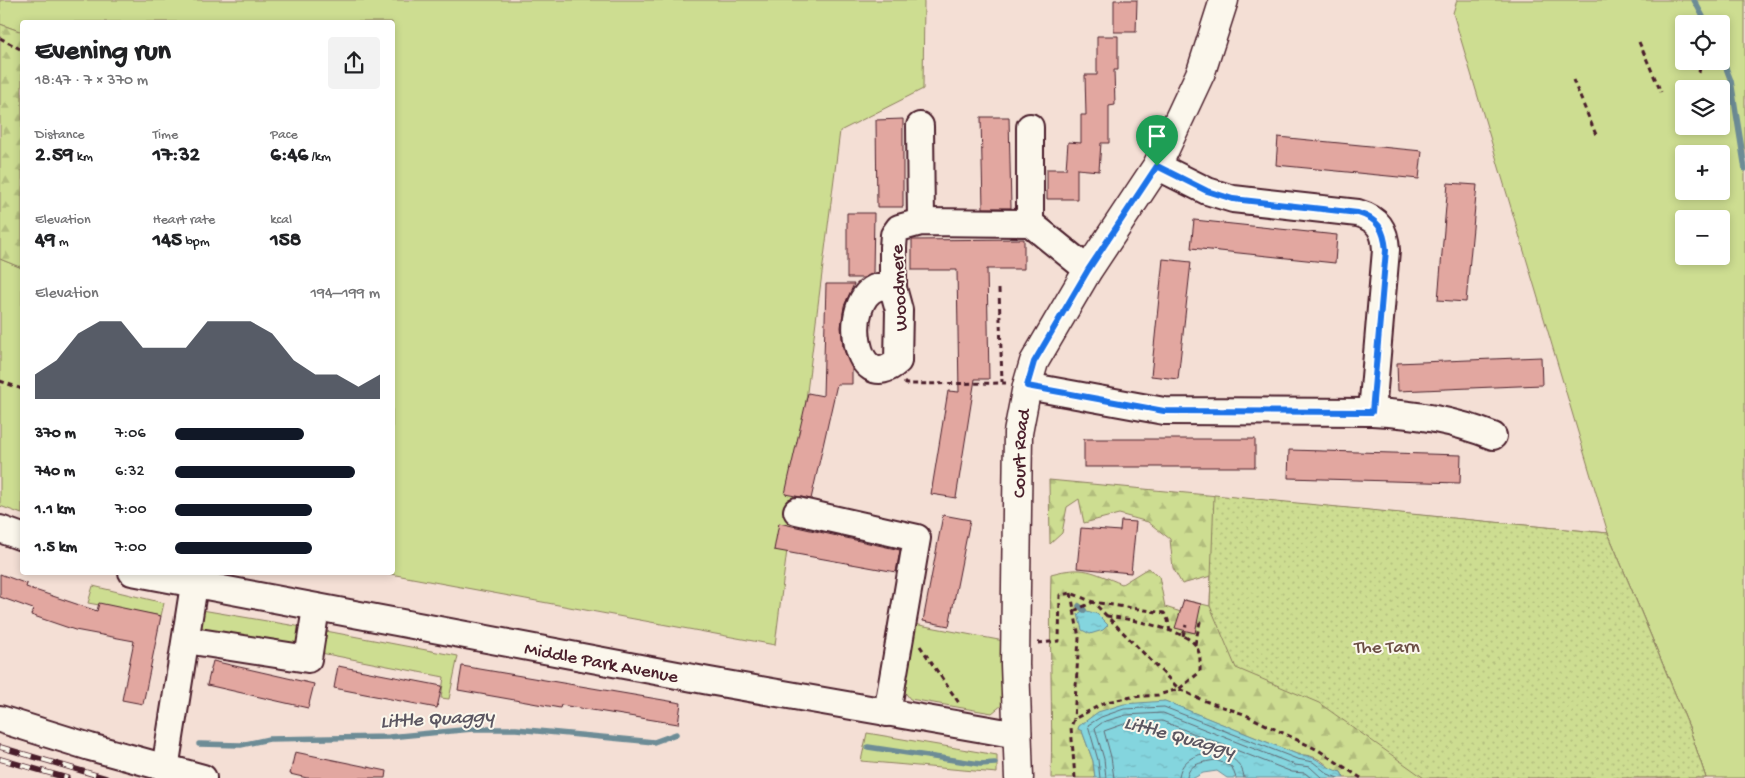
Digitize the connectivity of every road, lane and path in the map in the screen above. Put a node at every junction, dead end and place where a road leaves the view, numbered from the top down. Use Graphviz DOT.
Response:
graph roads {
  1 [pos="1224,0"];
  2 [pos="0,38"];
  3 [pos="1639,42"];
  4 [pos="20,49"];
  5 [pos="1700,70"];
  6 [pos="1699,73"];
  7 [pos="1574,80"];
  8 [pos="1661,92"];
  9 [pos="920,126"];
  10 [pos="1030,127"];
  11 [pos="1597,137"];
  12 [pos="1157,166"];
  13 [pos="921,222"];
  14 [pos="1030,223"];
  15 [pos="1088,270"];
  16 [pos="893,288"];
  17 [pos="999,289"];
  18 [pos="898,376"];
  19 [pos="0,381"];
  20 [pos="1014,384"];
  21 [pos="20,388"];
  22 [pos="1372,412"];
  23 [pos="1493,436"];
  24 [pos="798,511"];
  25 [pos="0,529"];
  26 [pos="20,536"];
  27 [pos="146,575"];
  28 [pos="194,585"];
  29 [pos="1071,592"];
  30 [pos="1093,602"];
  31 [pos="316,608"];
  32 [pos="1074,612"];
  33 [pos="1105,616"];
  34 [pos="1196,621"];
  35 [pos="1186,625"];
  36 [pos="1170,632"];
  37 [pos="1183,636"];
  38 [pos="186,640"];
  39 [pos="1037,642"];
  40 [pos="919,644"];
  41 [pos="1195,644"];
  42 [pos="1180,689"];
  43 [pos="961,705"];
  44 [pos="887,713"];
  45 [pos="0,719"];
  46 [pos="1074,719"];
  47 [pos="1018,735"];
  48 [pos="165,769"];
  49 [pos="203,778"];
  50 [pos="1019,778"];
  51 [pos="1075,778"];
  52 [pos="1362,778"];
  1 -- 12 [label="main road, Court Road"];
  2 -- 4 [label="path"];
  3 -- 8 [label="path"];
  5 -- 6 [label="path"];
  7 -- 11 [label="path"];
  9 -- 13 [label="street, Woodmere"];
  10 -- 14 [label="street"];
  12 -- 15 [label="main road, Court Road"];
  12 -- 22 [label="street"];
  13 -- 14 [label="street, Woodmere"];
  13 -- 16 [label="street, Woodmere"];
  14 -- 15 [label="street"];
  15 -- 20 [label="main road, Court Road"];
  16 -- 18 [label="street, Woodmere"];
  16 -- 18 [label="street"];
  17 -- 20 [label="path"];
  18 -- 20 [label="path"];
  19 -- 21 [label="path"];
  20 -- 22 [label="street"];
  20 -- 47 [label="main road, Court Road"];
  22 -- 23 [label="street"];
  24 -- 44 [label="street"];
  25 -- 26 [label="street"];
  27 -- 28 [label="street, Middle Park Avenue"];
  28 -- 31 [label="street, Middle Park Avenue"];
  28 -- 38 [label="street"];
  29 -- 30 [label="path"];
  29 -- 32 [label="path"];
  29 -- 39 [label="path"];
  30 -- 32 [label="path"];
  30 -- 33 [label="path"];
  30 -- 36 [label="path"];
  31 -- 38 [label="street"];
  31 -- 44 [label="street, Middle Park Avenue"];
  32 -- 46 [label="path"];
  33 -- 36 [label="path"];
  33 -- 42 [label="path"];
  34 -- 41 [label="path"];
  35 -- 37 [label="path"];
  36 -- 37 [label="path"];
  37 -- 41 [label="path"];
  38 -- 48 [label="street"];
  40 -- 43 [label="path"];
  41 -- 42 [label="path"];
  42 -- 46 [label="path"];
  42 -- 52 [label="path"];
  44 -- 47 [label="street, Middle Park Avenue"];
  45 -- 48 [label="street"];
  46 -- 51 [label="path"];
  47 -- 50 [label="main road, Court Road"];
  48 -- 49 [label="street"];
}
